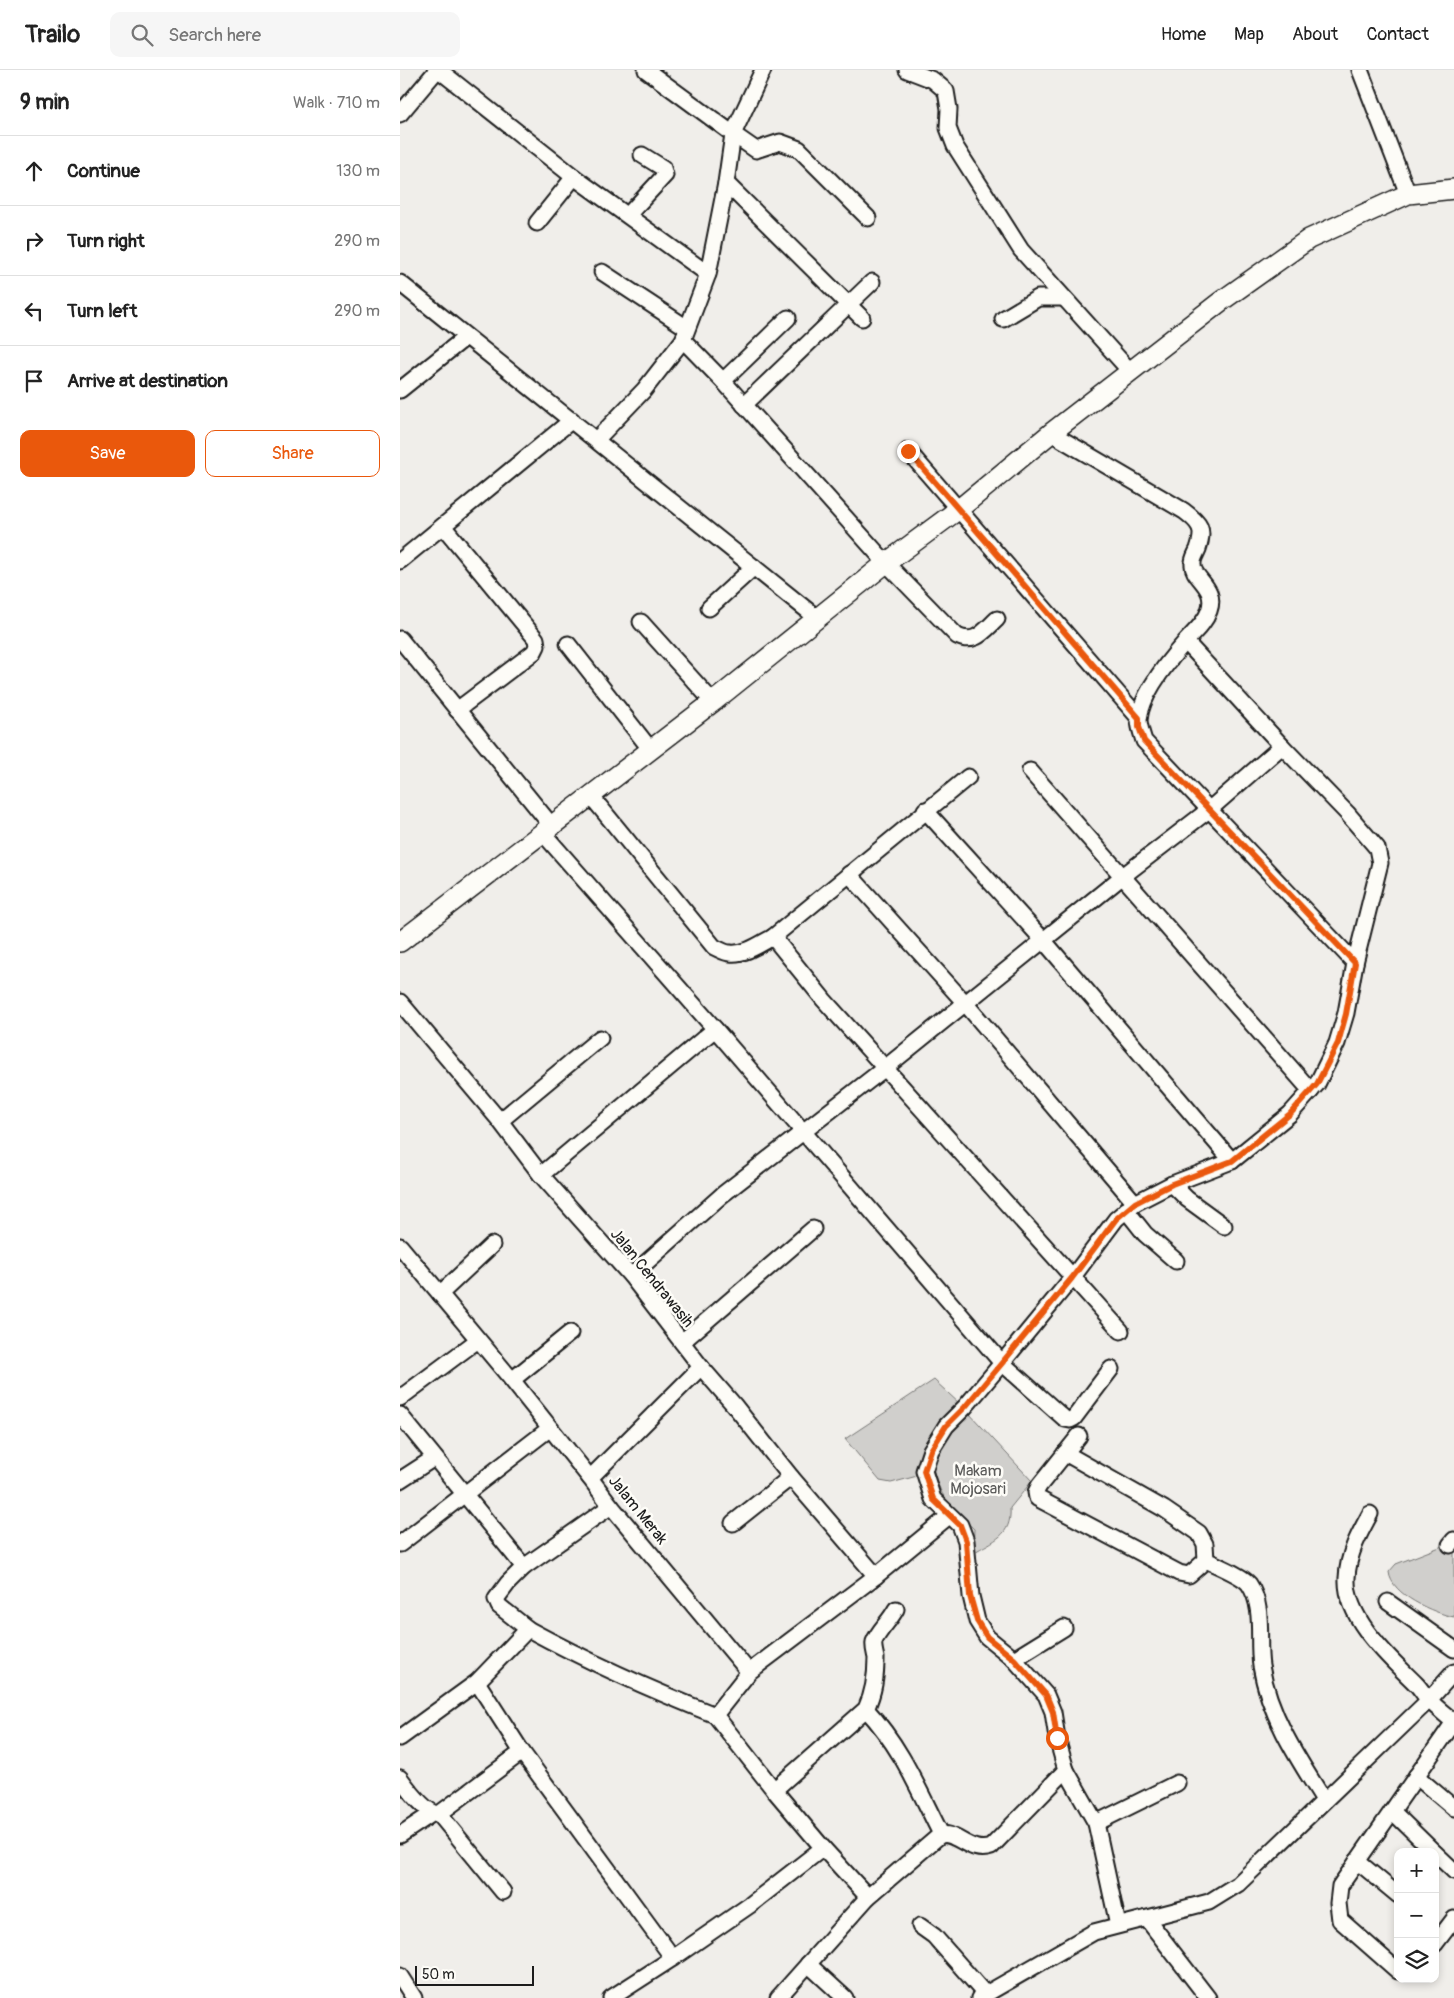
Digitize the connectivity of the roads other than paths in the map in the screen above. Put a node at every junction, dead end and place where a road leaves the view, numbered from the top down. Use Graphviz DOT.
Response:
graph roads {
  1 [pos="438,70"];
  2 [pos="646,70"];
  3 [pos="764,70"];
  4 [pos="908,70"];
  5 [pos="1360,70"];
  6 [pos="400,114"];
  7 [pos="733,134"];
  8 [pos="642,155"];
  9 [pos="574,177"];
  10 [pos="726,184"];
  11 [pos="1454,189"];
  12 [pos="1408,194"];
  13 [pos="628,215"];
  14 [pos="868,218"];
  15 [pos="537,223"];
  16 [pos="602,272"];
  17 [pos="708,274"];
  18 [pos="872,282"];
  19 [pos="401,285"];
  20 [pos="1063,298"];
  21 [pos="850,305"];
  22 [pos="788,318"];
  23 [pos="862,318"];
  24 [pos="1003,319"];
  25 [pos="685,334"];
  26 [pos="466,336"];
  27 [pos="1130,372"];
  28 [pos="724,381"];
  29 [pos="400,390"];
  30 [pos="744,404"];
  31 [pos="572,420"];
  32 [pos="1052,433"];
  33 [pos="597,439"];
  34 [pos="908,451"];
  35 [pos="959,509"];
  36 [pos="443,526"];
  37 [pos="400,561"];
  38 [pos="886,563"];
  39 [pos="754,567"];
  40 [pos="709,608"];
  41 [pos="817,618"];
  42 [pos="997,620"];
  43 [pos="640,622"];
  44 [pos="400,639"];
  45 [pos="1186,642"];
  46 [pos="568,644"];
  47 [pos="713,702"];
  48 [pos="457,710"];
  49 [pos="1139,718"];
  50 [pos="1282,746"];
  51 [pos="651,750"];
  52 [pos="1030,771"];
  53 [pos="968,777"];
  54 [pos="591,796"];
  55 [pos="925,810"];
  56 [pos="1210,810"];
  57 [pos="546,829"];
  58 [pos="849,874"];
  59 [pos="1123,876"];
  60 [pos="773,937"];
  61 [pos="1044,941"];
  62 [pos="400,942"];
  63 [pos="1355,963"];
  64 [pos="400,1002"];
  65 [pos="965,1003"];
  66 [pos="715,1028"];
  67 [pos="600,1038"];
  68 [pos="885,1068"];
  69 [pos="1311,1090"];
  70 [pos="500,1121"];
  71 [pos="802,1131"];
  72 [pos="1232,1161"];
  73 [pos="541,1175"];
  74 [pos="1172,1184"];
  75 [pos="1131,1206"];
  76 [pos="1224,1226"];
  77 [pos="813,1229"];
  78 [pos="400,1246"];
  79 [pos="492,1246"];
  80 [pos="1176,1261"];
  81 [pos="632,1276"];
  82 [pos="1072,1278"];
  83 [pos="440,1294"];
  84 [pos="1121,1331"];
  85 [pos="570,1332"];
  86 [pos="478,1340"];
  87 [pos="682,1342"];
  88 [pos="1002,1363"];
  89 [pos="701,1367"];
  90 [pos="1111,1369"];
  91 [pos="512,1380"];
  92 [pos="400,1398"];
  93 [pos="400,1415"];
  94 [pos="549,1429"];
  95 [pos="1079,1436"];
  96 [pos="1065,1453"];
  97 [pos="434,1458"];
  98 [pos="791,1477"];
  99 [pos="590,1478"];
  100 [pos="400,1480"];
  101 [pos="465,1494"];
  102 [pos="610,1506"];
  103 [pos="1370,1514"];
  104 [pos="949,1516"];
  105 [pos="733,1523"];
  106 [pos="400,1544"];
  107 [pos="1206,1560"];
  108 [pos="524,1567"];
  109 [pos="876,1576"];
  110 [pos="1388,1602"];
  111 [pos="896,1609"];
  112 [pos="1064,1628"];
  113 [pos="528,1629"];
  114 [pos="1454,1649"];
  115 [pos="1014,1659"];
  116 [pos="749,1672"];
  117 [pos="1454,1672"];
  118 [pos="477,1682"];
  119 [pos="1429,1700"];
  120 [pos="866,1709"];
  121 [pos="715,1715"];
  122 [pos="1454,1722"];
  123 [pos="400,1738"];
  124 [pos="522,1752"];
  125 [pos="1066,1770"];
  126 [pos="1416,1776"];
  127 [pos="400,1778"];
  128 [pos="1177,1783"];
  129 [pos="774,1790"];
  130 [pos="1324,1800"];
  131 [pos="1454,1808"];
  132 [pos="1392,1811"];
  133 [pos="436,1814"];
  134 [pos="1096,1823"];
  135 [pos="942,1834"];
  136 [pos="400,1835"];
  137 [pos="823,1848"];
  138 [pos="1431,1848"];
  139 [pos="1439,1856"];
  140 [pos="1357,1861"];
  141 [pos="1454,1871"];
  142 [pos="503,1892"];
  143 [pos="1396,1893"];
  144 [pos="868,1897"];
  145 [pos="1147,1919"];
  146 [pos="1454,1919"];
  147 [pos="1118,1925"];
  148 [pos="920,1926"];
  149 [pos="1439,1933"];
  150 [pos="673,1958"];
  151 [pos="808,1964"];
  152 [pos="1394,1967"];
  153 [pos="400,1976"];
  154 [pos="982,1996"];
  155 [pos="414,1998"];
  156 [pos="611,1998"];
  157 [pos="778,1998"];
  158 [pos="844,1998"];
  159 [pos="1208,1998"];
  1 -- 6 [label="street"];
  1 -- 9 [label="street"];
  2 -- 7 [label="street"];
  3 -- 7 [label="street"];
  4 -- 20 [label="street"];
  5 -- 12 [label="street"];
  7 -- 10 [label="street"];
  7 -- 14 [label="street"];
  8 -- 13 [label="street"];
  9 -- 13 [label="street"];
  9 -- 15 [label="street"];
  10 -- 17 [label="street"];
  10 -- 21 [label="street"];
  11 -- 12 [label="main road"];
  12 -- 27 [label="main road"];
  13 -- 17 [label="street"];
  16 -- 25 [label="street"];
  17 -- 25 [label="street"];
  18 -- 21 [label="street"];
  19 -- 26 [label="street"];
  20 -- 24 [label="street"];
  20 -- 27 [label="street"];
  21 -- 23 [label="street"];
  21 -- 30 [label="street"];
  22 -- 28 [label="street"];
  25 -- 28 [label="street"];
  25 -- 33 [label="street"];
  26 -- 29 [label="street"];
  26 -- 31 [label="street"];
  27 -- 32 [label="main road"];
  28 -- 30 [label="street"];
  30 -- 38 [label="street"];
  31 -- 33 [label="street"];
  31 -- 36 [label="street"];
  32 -- 35 [label="main road"];
  32 -- 45 [label="street"];
  33 -- 39 [label="street"];
  34 -- 35 [label="street"];
  35 -- 38 [label="main road"];
  35 -- 49 [label="street"];
  36 -- 37 [label="street"];
  36 -- 48 [label="street"];
  38 -- 41 [label="main road"];
  38 -- 42 [label="street"];
  39 -- 40 [label="street"];
  39 -- 41 [label="street"];
  41 -- 47 [label="main road"];
  43 -- 47 [label="street"];
  44 -- 48 [label="street"];
  45 -- 49 [label="street"];
  45 -- 50 [label="street"];
  46 -- 51 [label="street"];
  47 -- 51 [label="main road"];
  48 -- 57 [label="street"];
  49 -- 56 [label="street"];
  50 -- 56 [label="street"];
  50 -- 63 [label="street"];
  51 -- 54 [label="main road"];
  52 -- 59 [label="street"];
  53 -- 55 [label="street"];
  54 -- 57 [label="main road"];
  54 -- 60 [label="street"];
  55 -- 58 [label="street"];
  55 -- 61 [label="street"];
  56 -- 59 [label="street"];
  56 -- 63 [label="street"];
  57 -- 62 [label="main road"];
  57 -- 66 [label="street"];
  58 -- 60 [label="street"];
  58 -- 65 [label="street"];
  59 -- 61 [label="street"];
  59 -- 69 [label="street"];
  60 -- 68 [label="street"];
  61 -- 65 [label="street"];
  61 -- 72 [label="street"];
  63 -- 69 [label="street"];
  64 -- 70 [label="street, Jalan Cendrawasih"];
  65 -- 68 [label="street"];
  65 -- 75 [label="street"];
  66 -- 71 [label="street"];
  66 -- 73 [label="street"];
  67 -- 70 [label="street"];
  68 -- 71 [label="street"];
  68 -- 82 [label="street"];
  69 -- 72 [label="street"];
  70 -- 73 [label="street, Jalan Cendrawasih"];
  71 -- 81 [label="street"];
  71 -- 88 [label="street"];
  72 -- 74 [label="street"];
  73 -- 81 [label="street, Jalan Cendrawasih"];
  74 -- 75 [label="street"];
  74 -- 76 [label="street"];
  75 -- 80 [label="street"];
  75 -- 82 [label="street"];
  77 -- 87 [label="street"];
  78 -- 83 [label="street, Jalam Merak"];
  79 -- 83 [label="street"];
  81 -- 87 [label="street, Jalan Cendrawasih"];
  82 -- 84 [label="street"];
  82 -- 88 [label="street"];
  83 -- 86 [label="street, Jalam Merak"];
  85 -- 91 [label="street"];
  86 -- 91 [label="street, Jalam Merak"];
  86 -- 92 [label="street"];
  87 -- 89 [label="street, Jalan Cendrawasih"];
  88 -- 90 [label="street"];
  88 -- 104 [label="street"];
  89 -- 98 [label="street, Jalan Cendrawasih"];
  89 -- 99 [label="street"];
  91 -- 94 [label="street, Jalam Merak"];
  93 -- 97 [label="street"];
  94 -- 99 [label="street, Jalam Merak"];
  94 -- 101 [label="street"];
  95 -- 96 [label="street"];
  96 -- 107 [label="street"];
  96 -- 107 [label="street"];
  97 -- 100 [label="street"];
  97 -- 101 [label="street"];
  98 -- 105 [label="street"];
  98 -- 109 [label="street, Jalan Cendrawasih"];
  99 -- 102 [label="street, Jalam Merak"];
  101 -- 106 [label="street"];
  101 -- 108 [label="street"];
  102 -- 108 [label="street"];
  102 -- 116 [label="street, Jalam Merak"];
  103 -- 119 [label="street"];
  104 -- 109 [label="street"];
  104 -- 115 [label="street"];
  107 -- 130 [label="street"];
  108 -- 113 [label="street"];
  109 -- 116 [label="street"];
  110 -- 114 [label="street"];
  111 -- 120 [label="street"];
  112 -- 115 [label="street"];
  113 -- 118 [label="street"];
  113 -- 121 [label="street"];
  115 -- 125 [label="street"];
  116 -- 121 [label="street"];
  117 -- 119 [label="street"];
  118 -- 123 [label="street"];
  118 -- 124 [label="street"];
  119 -- 122 [label="street"];
  119 -- 130 [label="street"];
  120 -- 129 [label="street"];
  120 -- 135 [label="street"];
  121 -- 129 [label="street"];
  122 -- 126 [label="street"];
  124 -- 133 [label="street"];
  124 -- 150 [label="street"];
  125 -- 134 [label="street"];
  125 -- 135 [label="street"];
  126 -- 131 [label="street"];
  126 -- 132 [label="street"];
  127 -- 133 [label="street"];
  128 -- 134 [label="street"];
  129 -- 137 [label="street"];
  130 -- 145 [label="street"];
  132 -- 138 [label="street"];
  132 -- 140 [label="street"];
  133 -- 136 [label="street"];
  133 -- 142 [label="street"];
  134 -- 147 [label="street"];
  135 -- 144 [label="street"];
  137 -- 144 [label="street"];
  137 -- 150 [label="street"];
  139 -- 141 [label="street"];
  140 -- 143 [label="street"];
  140 -- 152 [label="street"];
  144 -- 151 [label="street"];
  145 -- 147 [label="street"];
  145 -- 159 [label="street"];
  146 -- 149 [label="street"];
  147 -- 154 [label="street"];
  148 -- 154 [label="street"];
  150 -- 156 [label="street"];
  151 -- 157 [label="street"];
  151 -- 158 [label="street"];
  153 -- 155 [label="street"];
}
